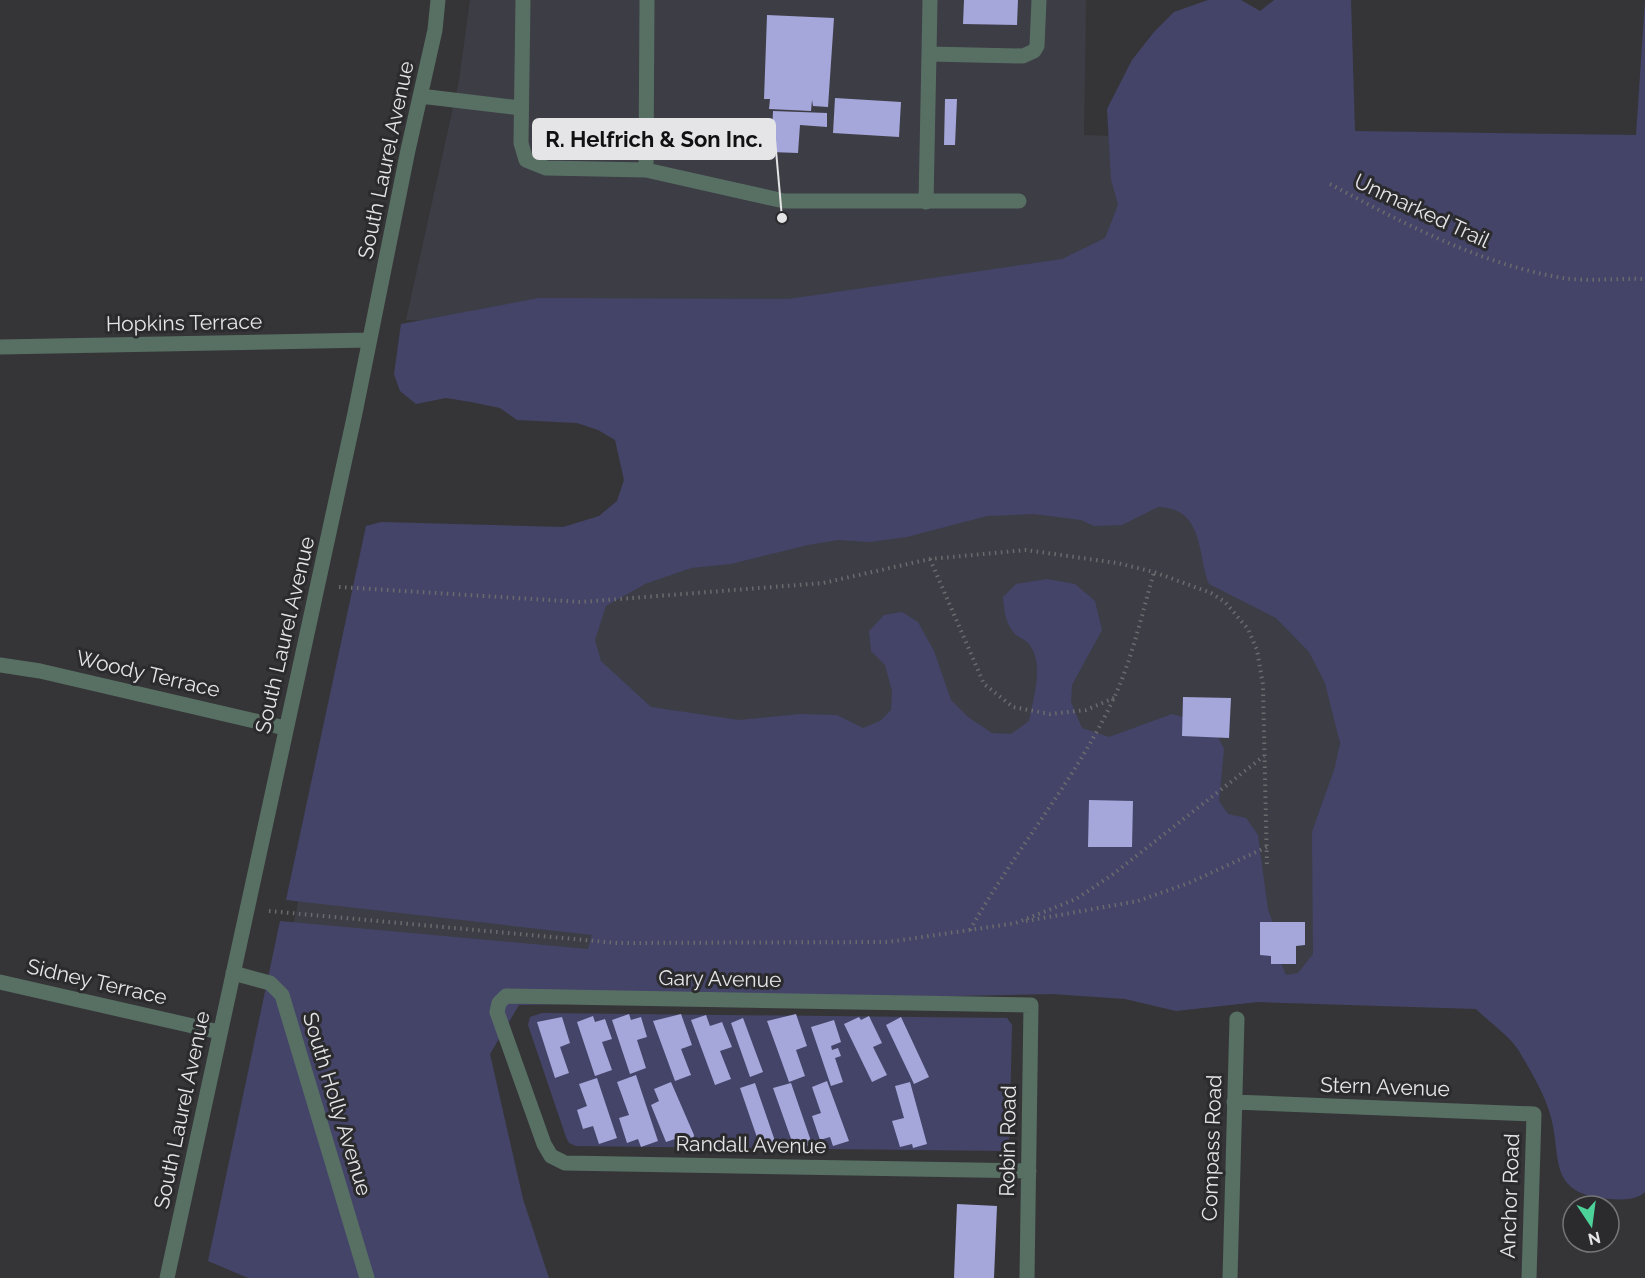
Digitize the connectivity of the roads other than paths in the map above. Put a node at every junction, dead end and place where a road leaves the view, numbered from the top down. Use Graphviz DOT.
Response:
graph roads {
  1 [pos="438,0"];
  2 [pos="523,0"];
  3 [pos="647,0"];
  4 [pos="930,0"];
  5 [pos="1039,0"];
  6 [pos="929,54"];
  7 [pos="420,96"];
  8 [pos="521,108"];
  9 [pos="646,170"];
  10 [pos="1019,201"];
  11 [pos="926,202"];
  12 [pos="369,340"];
  13 [pos="0,347"];
  14 [pos="0,664"];
  15 [pos="285,728"];
  16 [pos="233,973"];
  17 [pos="0,982"];
  18 [pos="1031,1005"];
  19 [pos="1237,1019"];
  20 [pos="219,1032"];
  21 [pos="524,1085"];
  22 [pos="1234,1102"];
  23 [pos="1534,1114"];
  24 [pos="1029,1171"];
  25 [pos="167,1278"];
  26 [pos="367,1278"];
  27 [pos="1027,1278"];
  28 [pos="1230,1278"];
  29 [pos="1529,1278"];
  1 -- 7 [label="street, South Laurel Avenue"];
  2 -- 8 [label="street"];
  3 -- 9 [label="street"];
  4 -- 6 [label="street"];
  5 -- 6 [label="street"];
  6 -- 11 [label="street"];
  7 -- 8 [label="street"];
  7 -- 12 [label="street, South Laurel Avenue"];
  8 -- 9 [label="street"];
  9 -- 11 [label="street"];
  10 -- 11 [label="street"];
  12 -- 13 [label="street, Hopkins Terrace"];
  12 -- 15 [label="street, South Laurel Avenue"];
  14 -- 15 [label="street, Woody Terrace"];
  15 -- 16 [label="street, South Laurel Avenue"];
  16 -- 20 [label="street, South Laurel Avenue"];
  16 -- 26 [label="street, South Holly Avenue"];
  17 -- 20 [label="street, Sidney Terrace"];
  18 -- 21 [label="street, Gary Avenue"];
  18 -- 24 [label="street, Robin Road"];
  19 -- 22 [label="street, Compass Road"];
  20 -- 25 [label="street, South Laurel Avenue"];
  21 -- 24 [label="street, Randall Avenue"];
  22 -- 23 [label="street, Stern Avenue"];
  22 -- 28 [label="street, Compass Road"];
  23 -- 29 [label="street, Anchor Road"];
  24 -- 27 [label="street, Robin Road"];
}
